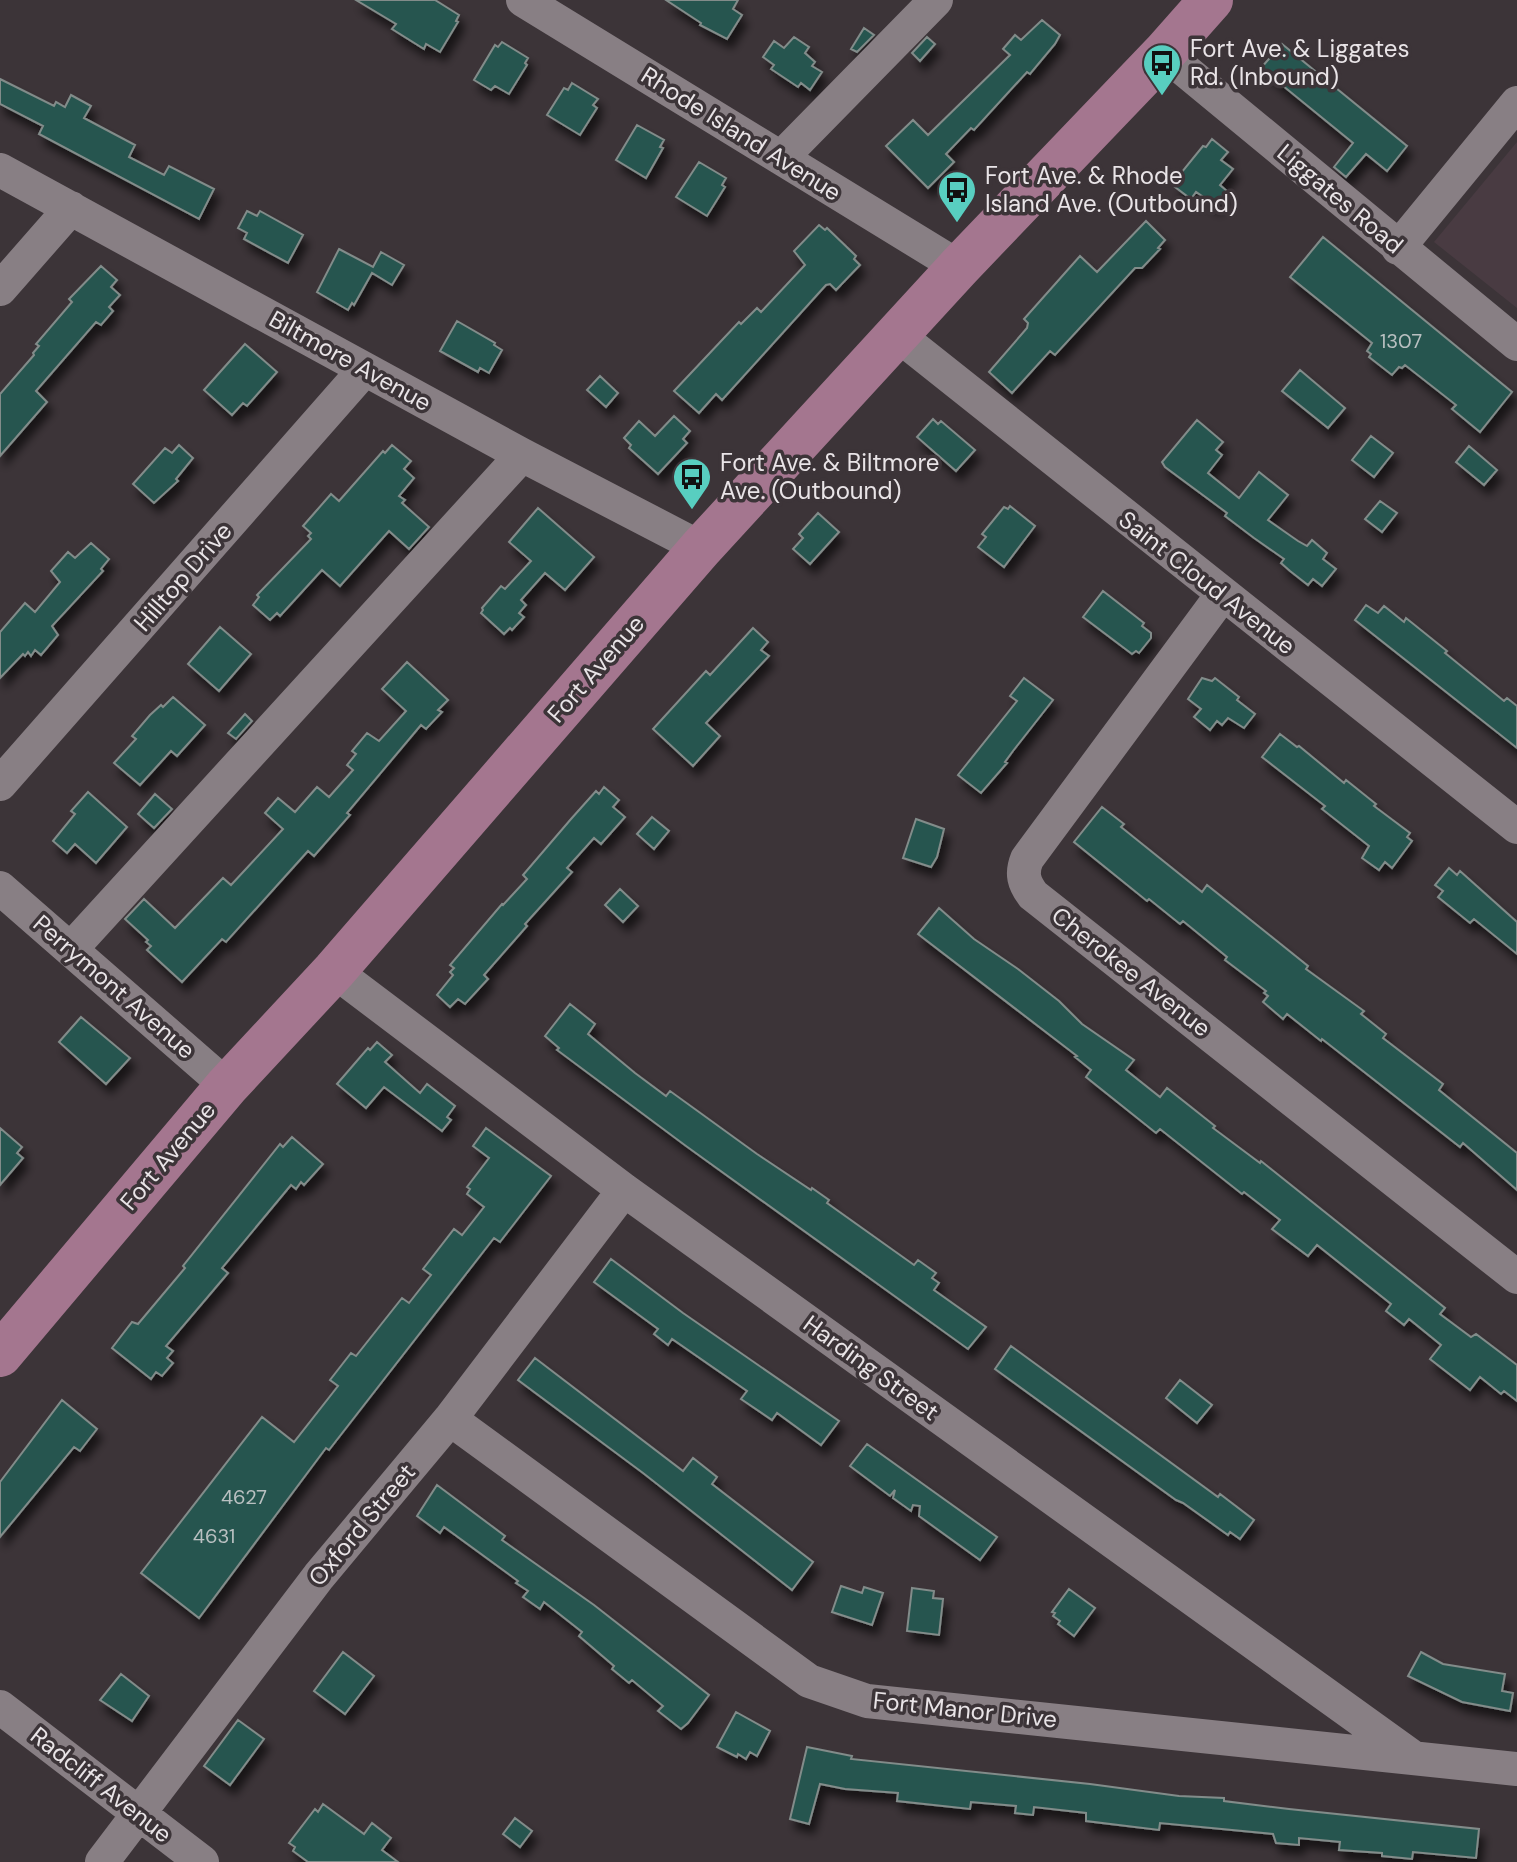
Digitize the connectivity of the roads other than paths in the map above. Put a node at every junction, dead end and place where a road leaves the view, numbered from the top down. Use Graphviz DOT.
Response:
graph roads {
  1 [pos="523,0"];
  2 [pos="936,0"];
  3 [pos="1211,0"];
  4 [pos="1164,53"];
  5 [pos="1517,103"];
  6 [pos="781,158"];
  7 [pos="0,170"];
  8 [pos="71,208"];
  9 [pos="1398,248"];
  10 [pos="959,267"];
  11 [pos="0,289"];
  12 [pos="899,336"];
  13 [pos="1517,344"];
  14 [pos="365,369"];
  15 [pos="522,455"];
  16 [pos="701,548"];
  17 [pos="1222,595"];
  18 [pos="0,784"];
  19 [pos="1517,827"];
  20 [pos="0,888"];
  21 [pos="71,949"];
  22 [pos="334,971"];
  23 [pos="227,1086"];
  24 [pos="624,1190"];
  25 [pos="1517,1277"];
  26 [pos="0,1355"];
  27 [pos="450,1419"];
  28 [pos="0,1707"];
  29 [pos="1414,1758"];
  30 [pos="1517,1769"];
  31 [pos="139,1814"];
  32 [pos="102,1862"];
  33 [pos="202,1862"];
  1 -- 6 [label="street, Rhode Island Avenue"];
  2 -- 6 [label="street"];
  3 -- 4 [label="main road, Fort Avenue"];
  4 -- 9 [label="street, Liggates Road"];
  4 -- 10 [label="main road, Fort Avenue"];
  5 -- 9 [label="street"];
  6 -- 10 [label="street, Rhode Island Avenue"];
  7 -- 8 [label="street, Biltmore Avenue"];
  8 -- 11 [label="street"];
  8 -- 14 [label="street, Biltmore Avenue"];
  9 -- 13 [label="street, Liggates Road"];
  10 -- 12 [label="main road, Fort Avenue"];
  12 -- 16 [label="main road, Fort Avenue"];
  12 -- 17 [label="street, Saint Cloud Avenue"];
  14 -- 15 [label="street, Biltmore Avenue"];
  14 -- 18 [label="street, Hilltop Drive"];
  15 -- 16 [label="street, Biltmore Avenue"];
  15 -- 21 [label="street"];
  16 -- 22 [label="main road, Fort Avenue"];
  17 -- 19 [label="street, Saint Cloud Avenue"];
  17 -- 25 [label="street, Cherokee Avenue"];
  20 -- 21 [label="street, Perrymont Avenue"];
  21 -- 23 [label="street, Perrymont Avenue"];
  22 -- 23 [label="main road, Fort Avenue"];
  22 -- 24 [label="street, Harding Street"];
  23 -- 26 [label="main road, Fort Avenue"];
  24 -- 27 [label="street, Oxford Street"];
  24 -- 29 [label="street, Harding Street"];
  27 -- 29 [label="street, Fort Manor Drive"];
  27 -- 31 [label="street, Oxford Street"];
  28 -- 31 [label="street, Radcliff Avenue"];
  29 -- 30 [label="street, Fort Manor Drive"];
  31 -- 32 [label="street, Oxford Street"];
  31 -- 33 [label="street, Radcliff Avenue"];
}
